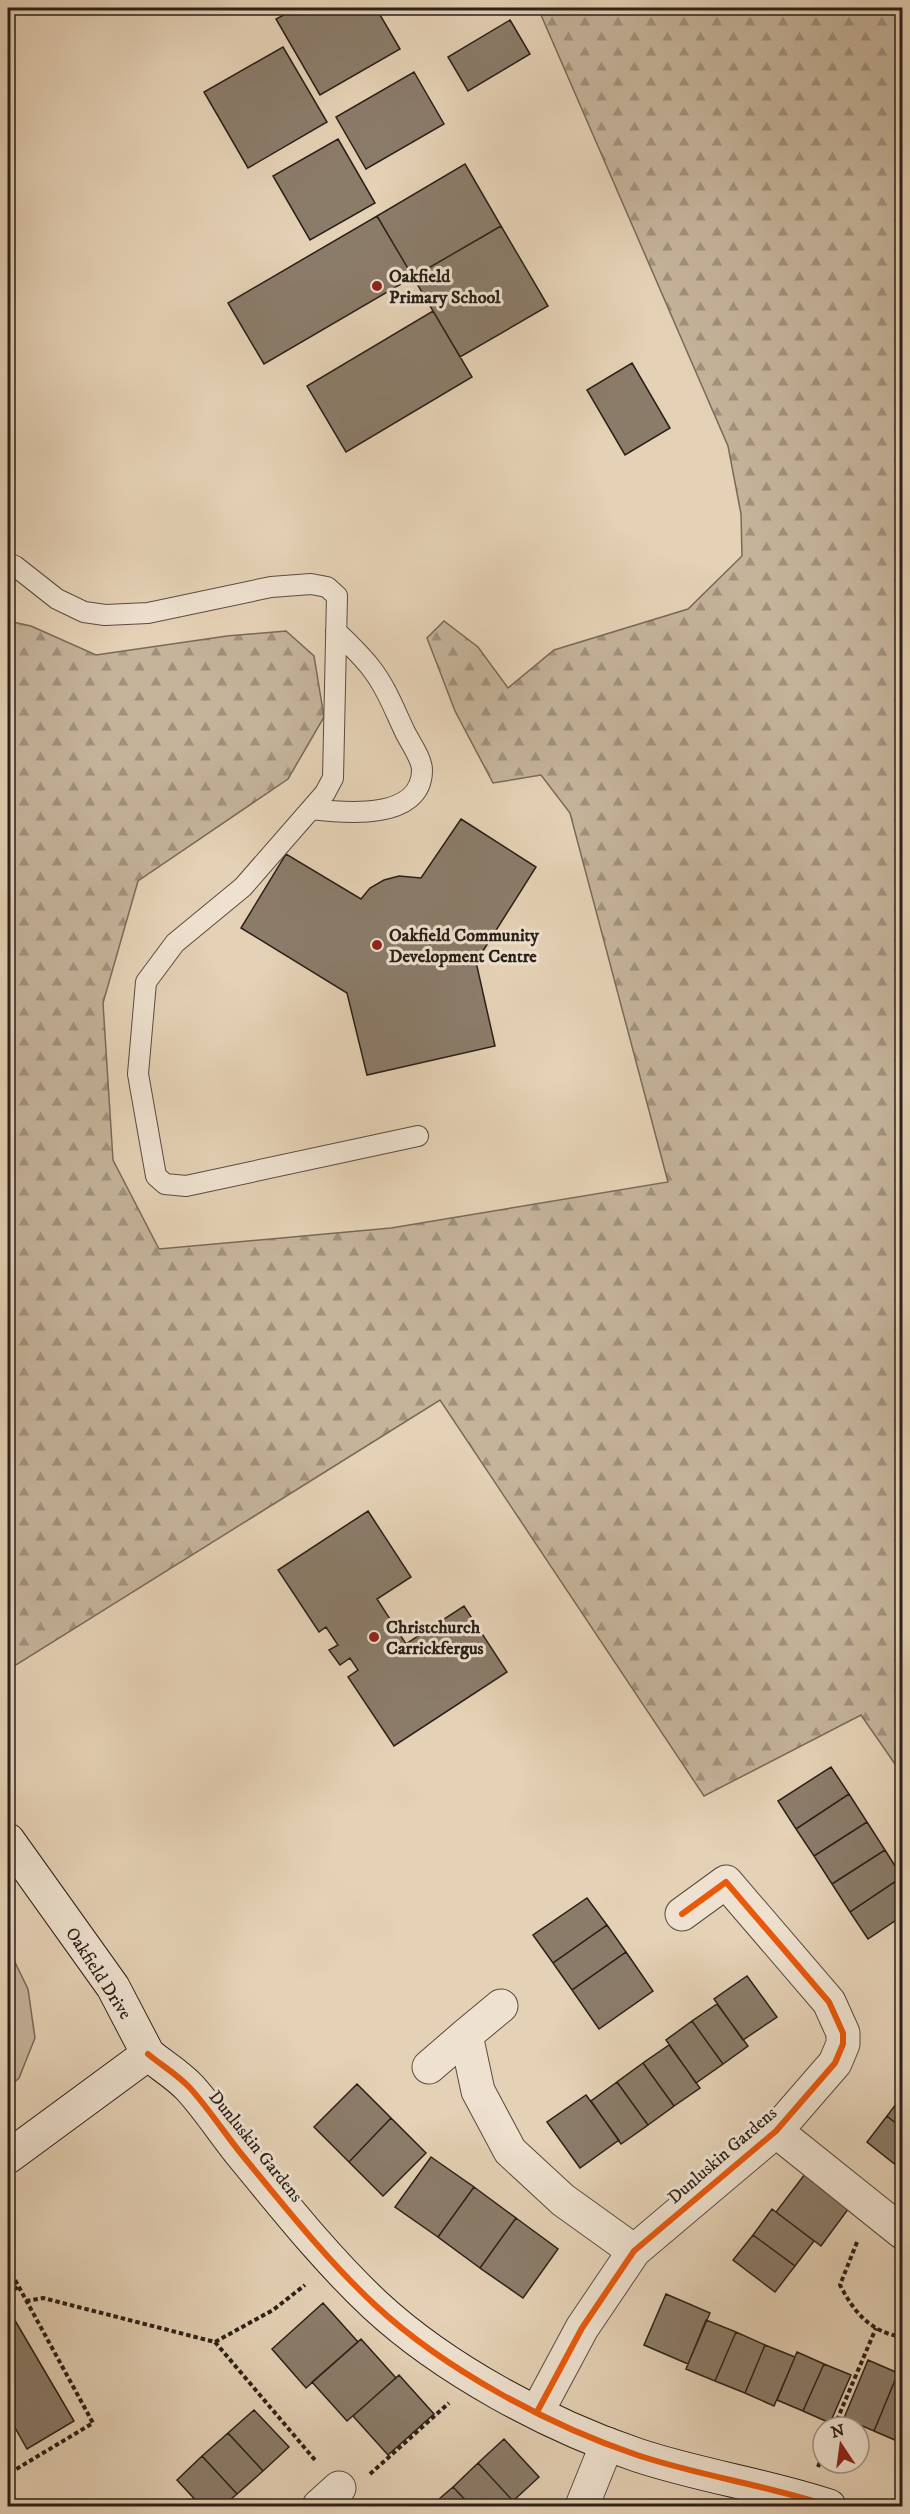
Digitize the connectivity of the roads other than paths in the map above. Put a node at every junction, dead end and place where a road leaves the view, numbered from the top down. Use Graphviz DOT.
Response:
graph roads {
  1 [pos="8,563"];
  2 [pos="336,631"];
  3 [pos="311,808"];
  4 [pos="418,1136"];
  5 [pos="8,1840"];
  6 [pos="682,1914"];
  7 [pos="501,2006"];
  8 [pos="465,2035"];
  9 [pos="148,2055"];
  10 [pos="429,2067"];
  11 [pos="776,2131"];
  12 [pos="8,2157"];
  13 [pos="903,2232"];
  14 [pos="634,2251"];
  15 [pos="537,2412"];
  16 [pos="607,2444"];
  17 [pos="582,2506"];
  18 [pos="829,2506"];
  1 -- 2 [label="lane"];
  2 -- 3 [label="lane"];
  2 -- 3 [label="lane"];
  3 -- 4 [label="lane"];
  5 -- 9 [label="street, Oakfield Drive"];
  6 -- 11 [label="street, Dunluskin Gardens"];
  7 -- 8 [label="street"];
  8 -- 10 [label="street"];
  8 -- 14 [label="street"];
  9 -- 12 [label="street"];
  9 -- 15 [label="street, Dunluskin Gardens"];
  11 -- 13 [label="street, Dunluskin Gardens"];
  11 -- 14 [label="street, Dunluskin Gardens"];
  14 -- 15 [label="street, Dunluskin Gardens"];
  15 -- 16 [label="street, Dunluskin Gardens"];
  16 -- 17 [label="street"];
  16 -- 18 [label="street, Dunluskin Gardens"];
}
